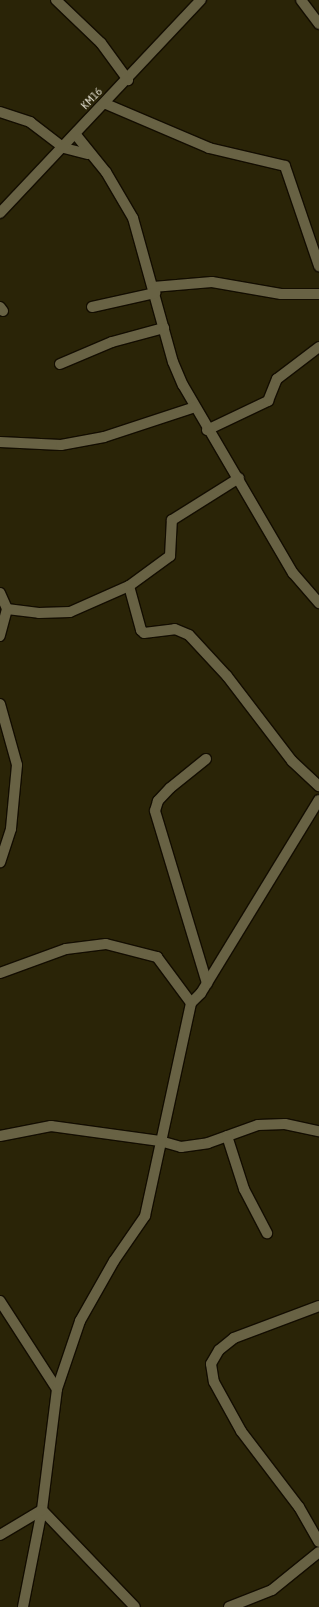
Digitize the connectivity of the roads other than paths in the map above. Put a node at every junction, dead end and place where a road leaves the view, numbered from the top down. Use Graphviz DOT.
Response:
graph roads {
  1 [pos="56,0"];
  2 [pos="201,0"];
  3 [pos="301,0"];
  4 [pos="319,24"];
  5 [pos="128,80"];
  6 [pos="106,104"];
  7 [pos="0,112"];
  8 [pos="76,136"];
  9 [pos="64,148"];
  10 [pos="88,154"];
  11 [pos="0,213"];
  12 [pos="319,266"];
  13 [pos="154,290"];
  14 [pos="319,294"];
  15 [pos="92,307"];
  16 [pos="164,328"];
  17 [pos="319,348"];
  18 [pos="60,364"];
  19 [pos="195,407"];
  20 [pos="207,430"];
  21 [pos="0,442"];
  22 [pos="239,478"];
  23 [pos="129,586"];
  24 [pos="0,592"];
  25 [pos="319,603"];
  26 [pos="7,609"];
  27 [pos="0,636"];
  28 [pos="0,704"];
  29 [pos="206,759"];
  30 [pos="319,786"];
  31 [pos="319,800"];
  32 [pos="0,862"];
  33 [pos="0,973"];
  34 [pos="207,983"];
  35 [pos="191,1003"];
  36 [pos="319,1131"];
  37 [pos="0,1136"];
  38 [pos="227,1136"];
  39 [pos="160,1141"];
  40 [pos="267,1233"];
  41 [pos="0,1301"];
  42 [pos="319,1306"];
  43 [pos="57,1389"];
  44 [pos="42,1510"];
  45 [pos="0,1535"];
  46 [pos="319,1542"];
  47 [pos="319,1552"];
  48 [pos="23,1607"];
  49 [pos="135,1607"];
  50 [pos="229,1607"];
  1 -- 5 [label="street"];
  2 -- 5 [label="street, KM16"];
  3 -- 4 [label="street"];
  5 -- 6 [label="street, KM16"];
  6 -- 8 [label="street, KM16"];
  6 -- 12 [label="street"];
  7 -- 9 [label="street"];
  8 -- 9 [label="street, KM16"];
  8 -- 10 [label="street"];
  9 -- 10 [label="street"];
  9 -- 11 [label="street, KM16"];
  10 -- 13 [label="street"];
  13 -- 14 [label="street"];
  13 -- 15 [label="street"];
  13 -- 16 [label="street"];
  16 -- 18 [label="street"];
  16 -- 19 [label="street"];
  17 -- 20 [label="street"];
  19 -- 20 [label="street"];
  19 -- 21 [label="street"];
  20 -- 22 [label="street"];
  22 -- 23 [label="street"];
  22 -- 25 [label="street"];
  23 -- 26 [label="street"];
  23 -- 30 [label="street"];
  24 -- 26 [label="street"];
  26 -- 27 [label="street"];
  28 -- 32 [label="street"];
  29 -- 34 [label="street"];
  31 -- 34 [label="street"];
  33 -- 35 [label="street"];
  34 -- 35 [label="street"];
  35 -- 39 [label="street"];
  36 -- 38 [label="street"];
  37 -- 39 [label="street"];
  38 -- 39 [label="street"];
  38 -- 40 [label="street"];
  39 -- 43 [label="street"];
  41 -- 43 [label="street"];
  42 -- 46 [label="street"];
  43 -- 44 [label="street"];
  44 -- 45 [label="street"];
  44 -- 48 [label="street"];
  44 -- 49 [label="street"];
  47 -- 50 [label="street"];
}
